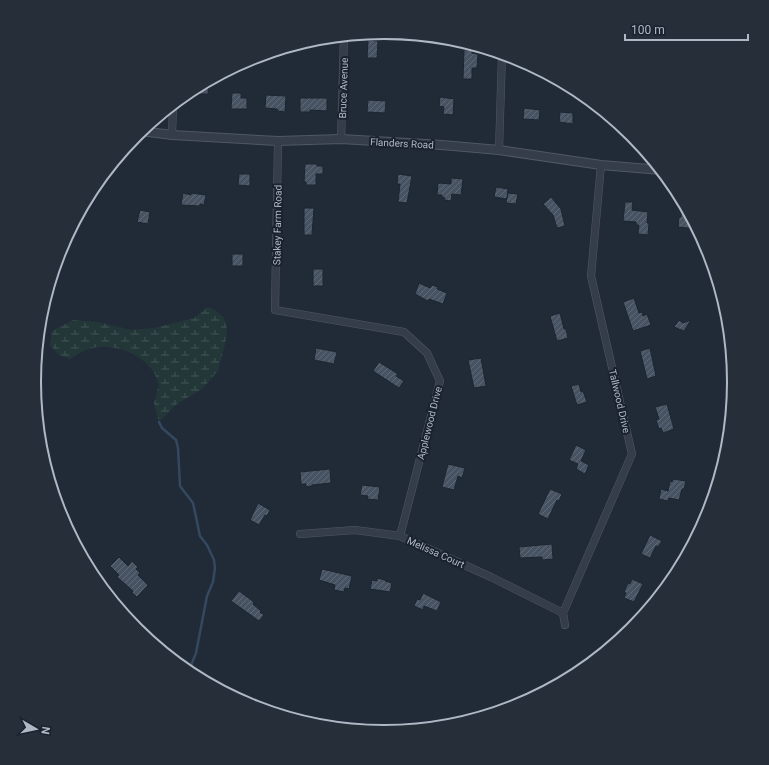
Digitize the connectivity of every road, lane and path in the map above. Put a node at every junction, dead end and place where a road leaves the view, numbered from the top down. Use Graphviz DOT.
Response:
graph roads {
  1 [pos="344,42"];
  2 [pos="502,60"];
  3 [pos="173,112"];
  4 [pos="150,132"];
  5 [pos="172,135"];
  6 [pos="341,139"];
  7 [pos="278,141"];
  8 [pos="499,150"];
  9 [pos="601,165"];
  10 [pos="654,169"];
  11 [pos="275,310"];
  12 [pos="300,534"];
  13 [pos="400,536"];
  14 [pos="563,613"];
  15 [pos="566,625"];
  1 -- 6 [label="street, Bruce Avenue"];
  2 -- 8 [label="street"];
  3 -- 5 [label="street"];
  4 -- 5 [label="street, Flanders Road"];
  5 -- 7 [label="street, Flanders Road"];
  6 -- 7 [label="street, Flanders Road"];
  6 -- 8 [label="street, Flanders Road"];
  7 -- 11 [label="street, Stakey Farm Road"];
  8 -- 9 [label="street, Flanders Road"];
  9 -- 10 [label="street, Flanders Road"];
  9 -- 14 [label="street, Tallwood Drive"];
  11 -- 13 [label="street, Applewood Drive"];
  12 -- 13 [label="street, Melissa Court"];
  13 -- 14 [label="street, Melissa Court"];
  14 -- 15 [label="street"];
}
